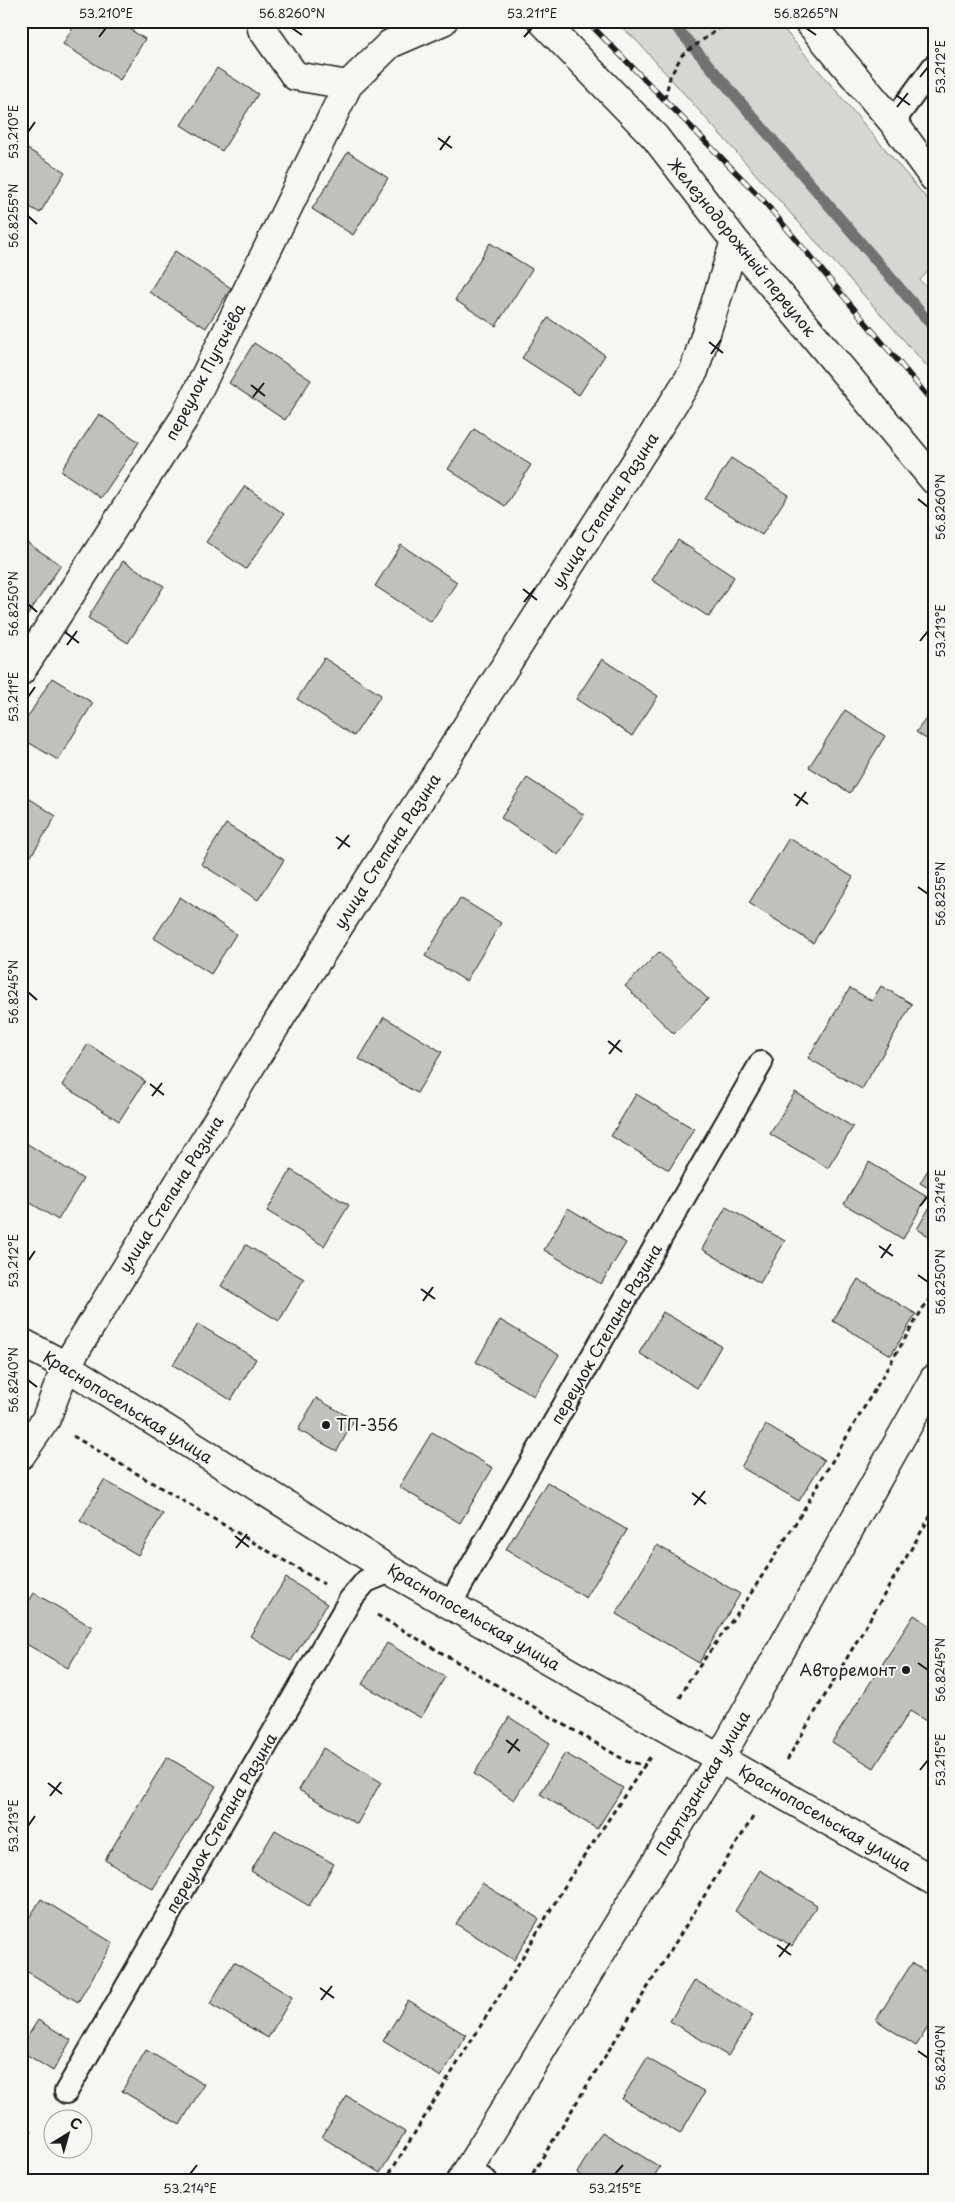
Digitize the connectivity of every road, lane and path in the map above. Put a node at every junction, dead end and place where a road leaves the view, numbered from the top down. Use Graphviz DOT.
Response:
graph roads {
  1 [pos="261,21"];
  2 [pos="443,21"];
  3 [pos="542,21"];
  4 [pos="729,21"];
  5 [pos="808,21"];
  6 [pos="934,66"];
  7 [pos="348,85"];
  8 [pos="893,122"];
  9 [pos="655,138"];
  10 [pos="934,178"];
  11 [pos="735,240"];
  12 [pos="934,480"];
  13 [pos="21,671"];
  14 [pos="761,1063"];
  15 [pos="21,1342"];
  16 [pos="66,1366"];
  17 [pos="934,1379"];
  18 [pos="21,1455"];
  19 [pos="934,1510"];
  20 [pos="391,1571"];
  21 [pos="450,1604"];
  22 [pos="720,1758"];
  23 [pos="771,1787"];
  24 [pos="934,1881"];
  25 [pos="66,2092"];
  26 [pos="471,2177"];
  27 [pos="528,2181"];
  1 -- 7 [label="street"];
  2 -- 7 [label="street"];
  3 -- 9 [label="street, Железнодорожный переулок"];
  4 -- 9 [label="path"];
  5 -- 8 [label="street"];
  6 -- 8 [label="lane"];
  7 -- 13 [label="street, переулок Пугачёва"];
  8 -- 10 [label="street"];
  9 -- 11 [label="street, Железнодорожный переулок"];
  11 -- 12 [label="street, Железнодорожный переулок"];
  11 -- 16 [label="street, улица Степана Разина"];
  14 -- 21 [label="lane, переулок Степана Разина"];
  15 -- 16 [label="street, Краснопосельская улица"];
  16 -- 18 [label="street, улица Степана Разина"];
  16 -- 20 [label="street, Краснопосельская улица"];
  17 -- 22 [label="street, Партизанская улица"];
  19 -- 23 [label="path"];
  20 -- 21 [label="street, Краснопосельская улица"];
  20 -- 25 [label="lane, переулок Степана Разина"];
  21 -- 22 [label="street, Краснопосельская улица"];
  22 -- 23 [label="street, Краснопосельская улица"];
  22 -- 26 [label="street, Партизанская улица"];
  23 -- 24 [label="street, Краснопосельская улица"];
  23 -- 27 [label="path"];
}
